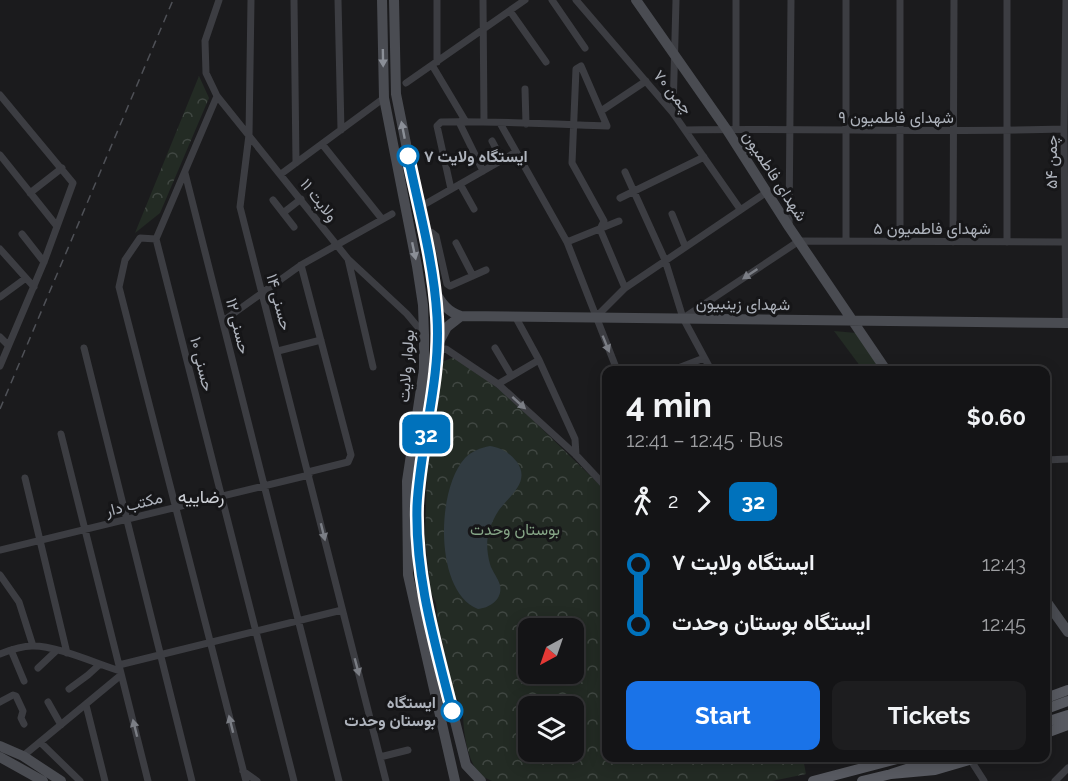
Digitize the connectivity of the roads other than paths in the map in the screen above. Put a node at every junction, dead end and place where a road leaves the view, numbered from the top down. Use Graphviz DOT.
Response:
graph roads {
  1 [pos="219,0"];
  2 [pos="250,0"];
  3 [pos="294,0"];
  4 [pos="338,0"];
  5 [pos="382,0"];
  6 [pos="394,0"];
  7 [pos="437,0"];
  8 [pos="483,0"];
  9 [pos="525,0"];
  10 [pos="552,0"];
  11 [pos="576,0"];
  12 [pos="675,0"];
  13 [pos="736,0"];
  14 [pos="791,0"];
  15 [pos="846,0"];
  16 [pos="900,0"];
  17 [pos="954,0"];
  18 [pos="1007,0"];
  19 [pos="1066,0"];
  20 [pos="636,1"];
  21 [pos="510,11"];
  22 [pos="483,30"];
  23 [pos="585,48"];
  24 [pos="674,55"];
  25 [pos="546,62"];
  26 [pos="435,64"];
  27 [pos="1066,76"];
  28 [pos="646,81"];
  29 [pos="406,83"];
  30 [pos="525,89"];
  31 [pos="218,96"];
  32 [pos="1,98"];
  33 [pos="384,98"];
  34 [pos="601,111"];
  35 [pos="673,113"];
  36 [pos="463,122"];
  37 [pos="484,122"];
  38 [pos="500,123"];
  39 [pos="526,124"];
  40 [pos="573,125"];
  41 [pos="732,129"];
  42 [pos="791,129"];
  43 [pos="1064,129"];
  44 [pos="341,130"];
  45 [pos="686,130"];
  46 [pos="845,130"];
  47 [pos="900,131"];
  48 [pos="954,131"];
  49 [pos="1007,131"];
  50 [pos="249,135"];
  51 [pos="492,141"];
  52 [pos="322,144"];
  53 [pos="516,152"];
  54 [pos="0,155"];
  55 [pos="704,157"];
  56 [pos="502,160"];
  57 [pos="296,163"];
  58 [pos="62,168"];
  59 [pos="483,171"];
  60 [pos="625,172"];
  61 [pos="185,173"];
  62 [pos="281,174"];
  63 [pos="460,184"];
  64 [pos="1066,186"];
  65 [pos="451,189"];
  66 [pos="634,192"];
  67 [pos="767,192"];
  68 [pos="30,193"];
  69 [pos="620,198"];
  70 [pos="301,199"];
  71 [pos="273,200"];
  72 [pos="427,203"];
  73 [pos="474,209"];
  74 [pos="740,209"];
  75 [pos="283,213"];
  76 [pos="392,214"];
  77 [pos="672,214"];
  78 [pos="382,219"];
  79 [pos="619,221"];
  80 [pos="56,225"];
  81 [pos="294,226"];
  82 [pos="789,227"];
  83 [pos="600,229"];
  84 [pos="424,232"];
  85 [pos="21,234"];
  86 [pos="156,239"];
  87 [pos="799,241"];
  88 [pos="846,241"];
  89 [pos="567,242"];
  90 [pos="900,242"];
  91 [pos="953,242"];
  92 [pos="1007,242"];
  93 [pos="1064,242"];
  94 [pos="456,243"];
  95 [pos="336,244"];
  96 [pos="685,246"];
  97 [pos="0,249"];
  98 [pos="348,259"];
  99 [pos="665,260"];
  100 [pos="44,262"];
  101 [pos="301,265"];
  102 [pos="486,270"];
  103 [pos="473,276"];
  104 [pos="26,278"];
  105 [pos="34,287"];
  106 [pos="433,288"];
  107 [pos="625,288"];
  108 [pos="262,293"];
  109 [pos="0,297"];
  110 [pos="423,305"];
  111 [pos="407,314"];
  112 [pos="461,316"];
  113 [pos="515,316"];
  114 [pos="596,317"];
  115 [pos="683,318"];
  116 [pos="222,321"];
  117 [pos="853,321"];
  118 [pos="1067,323"];
  119 [pos="424,335"];
  120 [pos="0,337"];
  121 [pos="321,340"];
  122 [pos="8,345"];
  123 [pos="84,348"];
  124 [pos="495,348"];
  125 [pos="278,351"];
  126 [pos="436,351"];
  127 [pos="704,358"];
  128 [pos="538,360"];
  129 [pos="0,366"];
  130 [pos="615,366"];
  131 [pos="683,366"];
  132 [pos="709,366"];
  133 [pos="883,366"];
  134 [pos="373,367"];
  135 [pos="511,375"];
  136 [pos="498,384"];
  137 [pos="61,434"];
  138 [pos="576,455"];
  139 [pos="1068,459"];
  140 [pos="1050,460"];
  141 [pos="308,474"];
  142 [pos="25,478"];
  143 [pos="602,483"];
  144 [pos="264,486"];
  145 [pos="221,496"];
  146 [pos="176,507"];
  147 [pos="127,519"];
  148 [pos="85,530"];
  149 [pos="40,540"];
  150 [pos="0,550"];
  151 [pos="0,575"];
  152 [pos="1050,607"];
  153 [pos="342,610"];
  154 [pos="298,621"];
  155 [pos="255,631"];
  156 [pos="1068,632"];
  157 [pos="211,642"];
  158 [pos="33,646"];
  159 [pos="11,650"];
  160 [pos="56,651"];
  161 [pos="67,653"];
  162 [pos="0,654"];
  163 [pos="160,654"];
  164 [pos="99,665"];
  165 [pos="38,668"];
  166 [pos="120,670"];
  167 [pos="24,681"];
  168 [pos="69,688"];
  169 [pos="1068,690"];
  170 [pos="1050,694"];
  171 [pos="1068,701"];
  172 [pos="0,702"];
  173 [pos="48,702"];
  174 [pos="86,705"];
  175 [pos="1050,708"];
  176 [pos="1068,715"];
  177 [pos="1050,721"];
  178 [pos="24,724"];
  179 [pos="62,725"];
  180 [pos="1068,725"];
  181 [pos="1050,732"];
  182 [pos="40,742"];
  183 [pos="0,746"];
  184 [pos="408,750"];
  185 [pos="23,756"];
  186 [pos="380,757"];
  187 [pos="2,760"];
  188 [pos="884,762"];
  189 [pos="928,762"];
  190 [pos="960,762"];
  191 [pos="975,762"];
  192 [pos="466,765"];
  193 [pos="453,768"];
  194 [pos="1068,768"];
  195 [pos="243,771"];
  196 [pos="891,774"];
  197 [pos="43,781"];
  198 [pos="61,781"];
  199 [pos="80,781"];
  200 [pos="105,781"];
  201 [pos="148,781"];
  202 [pos="192,781"];
  203 [pos="246,781"];
  204 [pos="257,781"];
  205 [pos="294,781"];
  206 [pos="339,781"];
  207 [pos="386,781"];
  208 [pos="450,781"];
  209 [pos="455,781"];
  210 [pos="469,781"];
  211 [pos="481,781"];
  212 [pos="813,781"];
  213 [pos="862,781"];
  214 [pos="984,781"];
  215 [pos="1055,781"];
  1 -- 31 [label="street, ولایت ۱۱"];
  2 -- 50 [label="street, حسنی ۱۴"];
  3 -- 57 [label="street"];
  4 -- 44 [label="street"];
  5 -- 33 [label="main road, بولوار ولایت, one-way"];
  84 -- 6 [label="main road, بولوار ولایت, one-way"];
  7 -- 26 [label="street"];
  8 -- 22 [label="street"];
  9 -- 21 [label="street"];
  10 -- 23 [label="street"];
  11 -- 28 [label="street, چمن ۷۰"];
  12 -- 24 [label="street"];
  13 -- 41 [label="street"];
  14 -- 42 [label="street"];
  15 -- 46 [label="street"];
  16 -- 47 [label="street"];
  17 -- 48 [label="street"];
  18 -- 49 [label="street"];
  19 -- 27 [label="street, چمن ۵۴"];
  20 -- 24 [label="main road, شهدای فاطمیون"];
  21 -- 22 [label="street"];
  21 -- 25 [label="street"];
  22 -- 26 [label="street"];
  22 -- 37 [label="street"];
  24 -- 35 [label="street"];
  24 -- 41 [label="main road, شهدای فاطمیون"];
  26 -- 29 [label="street"];
  26 -- 36 [label="street"];
  27 -- 43 [label="street, چمن ۵۴"];
  28 -- 34 [label="street"];
  28 -- 35 [label="street, چمن ۷۰"];
  30 -- 39 [label="street"];
  31 -- 50 [label="street, ولایت ۱۱"];
  31 -- 61 [label="street"];
  32 -- 58 [label="street"];
  33 -- 44 [label="street"];
  33 -- 110 [label="main road, بولوار ولایت, one-way"];
  34 -- 40 [label="street"];
  34 -- 40 [label="street"];
  35 -- 45 [label="street, چمن ۷۰"];
  36 -- 37 [label="street"];
  36 -- 59 [label="street"];
  36 -- 65 [label="street"];
  37 -- 38 [label="street"];
  38 -- 39 [label="street"];
  38 -- 53 [label="street"];
  39 -- 40 [label="street"];
  40 -- 83 [label="street"];
  41 -- 42 [label="street, شهدای فاطمیون ۹"];
  41 -- 45 [label="street, شهدای فاطمیون ۹"];
  41 -- 67 [label="main road, شهدای فاطمیون"];
  42 -- 46 [label="street, شهدای فاطمیون ۹"];
  42 -- 82 [label="street"];
  43 -- 49 [label="street, شهدای فاطمیون ۹"];
  43 -- 64 [label="street, چمن ۵۴"];
  44 -- 52 [label="street"];
  45 -- 55 [label="street, چمن ۷۰"];
  46 -- 47 [label="street, شهدای فاطمیون ۹"];
  46 -- 88 [label="street"];
  47 -- 48 [label="street, شهدای فاطمیون ۹"];
  47 -- 90 [label="street"];
  48 -- 49 [label="street, شهدای فاطمیون ۹"];
  48 -- 91 [label="street"];
  49 -- 92 [label="street"];
  50 -- 62 [label="street, ولایت ۱۱"];
  50 -- 108 [label="street, حسنی ۱۴"];
  51 -- 56 [label="street"];
  52 -- 57 [label="street"];
  52 -- 78 [label="street"];
  53 -- 56 [label="street"];
  53 -- 89 [label="street"];
  54 -- 68 [label="street"];
  55 -- 66 [label="street"];
  55 -- 74 [label="street, چمن ۷۰"];
  56 -- 59 [label="street"];
  57 -- 62 [label="street"];
  58 -- 68 [label="street"];
  58 -- 80 [label="street"];
  59 -- 63 [label="street"];
  60 -- 66 [label="street"];
  61 -- 86 [label="street"];
  61 -- 116 [label="street, حسنی ۱۲"];
  62 -- 70 [label="street, ولایت ۱۱"];
  63 -- 65 [label="street"];
  63 -- 73 [label="street"];
  64 -- 93 [label="street, چمن ۵۴"];
  65 -- 72 [label="street"];
  66 -- 69 [label="street"];
  66 -- 99 [label="street"];
  67 -- 74 [label="street"];
  67 -- 82 [label="main road, شهدای فاطمیون"];
  68 -- 80 [label="street"];
  70 -- 75 [label="street"];
  70 -- 95 [label="street, ولایت ۱۱"];
  71 -- 75 [label="street"];
  74 -- 96 [label="street"];
  75 -- 81 [label="street"];
  76 -- 78 [label="street"];
  77 -- 96 [label="street"];
  78 -- 95 [label="street"];
  79 -- 83 [label="street"];
  80 -- 100 [label="street"];
  82 -- 87 [label="main road, شهدای فاطمیون"];
  83 -- 89 [label="street"];
  83 -- 107 [label="street"];
  84 -- 103 [label="street"];
  84 -- 106 [label="main road, بولوار ولایت"];
  85 -- 100 [label="street"];
  86 -- 145 [label="street, حسنی ۱۰"];
  86 -- 146 [label="street"];
  87 -- 88 [label="street, شهدای فاطمیون ۵"];
  87 -- 115 [label="street, one-way"];
  87 -- 117 [label="main road, شهدای فاطمیون"];
  88 -- 90 [label="street, شهدای فاطمیون ۵"];
  89 -- 114 [label="street"];
  90 -- 91 [label="street, شهدای فاطمیون ۵"];
  91 -- 92 [label="street, شهدای فاطمیون ۵"];
  92 -- 93 [label="street, شهدای فاطمیون ۵"];
  93 -- 118 [label="street, چمن ۵۴"];
  94 -- 103 [label="street"];
  95 -- 98 [label="street, ولایت ۱۱"];
  95 -- 101 [label="street"];
  96 -- 99 [label="street"];
  97 -- 104 [label="street"];
  98 -- 111 [label="street, ولایت ۱۱"];
  98 -- 134 [label="street"];
  99 -- 107 [label="street"];
  99 -- 115 [label="street"];
  100 -- 105 [label="street"];
  101 -- 108 [label="street"];
  101 -- 121 [label="street"];
  102 -- 103 [label="street"];
  104 -- 105 [label="street"];
  104 -- 109 [label="street"];
  105 -- 122 [label="street"];
  106 -- 112 [label="main road"];
  106 -- 126 [label="main road, بولوار ولایت"];
  107 -- 114 [label="street"];
  108 -- 116 [label="street"];
  108 -- 125 [label="street, حسنی ۱۴"];
  110 -- 111 [label="street"];
  110 -- 119 [label="main road, بولوار ولایت"];
  111 -- 119 [label="street, ولایت ۱۱"];
  112 -- 113 [label="main road, شهدای زینبیون"];
  112 -- 126 [label="main road"];
  113 -- 114 [label="main road, شهدای زینبیون"];
  113 -- 128 [label="street"];
  114 -- 115 [label="main road, شهدای زینبیون"];
  114 -- 130 [label="street, one-way"];
  115 -- 117 [label="main road, شهدای زینبیون"];
  115 -- 127 [label="street"];
  116 -- 144 [label="street, حسنی ۱۲"];
  117 -- 118 [label="main road, شهدای زینبیون"];
  117 -- 133 [label="main road, شهدای فاطمیون"];
  119 -- 193 [label="main road, بولوار ولایت"];
  120 -- 122 [label="street"];
  121 -- 125 [label="street"];
  121 -- 141 [label="street, مکتب دار"];
  122 -- 129 [label="street"];
  123 -- 147 [label="street"];
  124 -- 135 [label="street"];
  125 -- 141 [label="street, حسنی ۱۴"];
  126 -- 136 [label="street"];
  126 -- 192 [label="main road, بولوار ولایت"];
  127 -- 131 [label="street"];
  127 -- 132 [label="street"];
  128 -- 135 [label="street"];
  128 -- 138 [label="street"];
  135 -- 136 [label="street"];
  136 -- 138 [label="street, one-way"];
  137 -- 148 [label="street"];
  138 -- 143 [label="street"];
  139 -- 140 [label="street"];
  141 -- 144 [label="street, مکتب دار"];
  141 -- 153 [label="street, حسنی ۱۴, one-way"];
  142 -- 149 [label="street"];
  144 -- 145 [label="street, مکتب دار"];
  144 -- 154 [label="street, حسنی ۱۲"];
  145 -- 146 [label="street, مکتب دار"];
  145 -- 155 [label="street, حسنی ۱۰"];
  146 -- 147 [label="street, مکتب دار"];
  146 -- 157 [label="street"];
  147 -- 148 [label="street, مکتب دار"];
  147 -- 163 [label="street"];
  148 -- 149 [label="street, مکتب دار"];
  148 -- 166 [label="street"];
  149 -- 150 [label="street, مکتب دار"];
  149 -- 161 [label="street"];
  151 -- 158 [label="street"];
  152 -- 156 [label="main road"];
  153 -- 154 [label="street"];
  153 -- 186 [label="street, حسنی ۱۴, one-way"];
  154 -- 155 [label="street"];
  154 -- 206 [label="street, حسنی ۱۲"];
  155 -- 157 [label="street"];
  155 -- 205 [label="street, حسنی ۱۰"];
  157 -- 163 [label="street"];
  195 -- 157 [label="street, one-way"];
  158 -- 159 [label="street"];
  158 -- 160 [label="street"];
  159 -- 162 [label="street"];
  159 -- 167 [label="street"];
  160 -- 161 [label="street"];
  160 -- 165 [label="street"];
  161 -- 164 [label="street"];
  163 -- 166 [label="street"];
  163 -- 202 [label="street"];
  164 -- 166 [label="street"];
  164 -- 168 [label="street"];
  166 -- 174 [label="street"];
  201 -- 166 [label="street, one-way"];
  169 -- 170 [label="main road"];
  171 -- 175 [label="main road"];
  172 -- 178 [label="street"];
  173 -- 179 [label="street"];
  174 -- 179 [label="street"];
  174 -- 200 [label="street"];
  176 -- 177 [label="main road"];
  179 -- 182 [label="street"];
  180 -- 181 [label="main road"];
  182 -- 185 [label="street"];
  182 -- 199 [label="street"];
  183 -- 185 [label="main road"];
  184 -- 186 [label="street"];
  185 -- 198 [label="main road"];
  186 -- 207 [label="street, حسنی ۱۴"];
  187 -- 197 [label="main road"];
  188 -- 212 [label="main road"];
  189 -- 196 [label="main road"];
  190 -- 196 [label="main road"];
  191 -- 214 [label="street"];
  192 -- 193 [label="main road"];
  192 -- 210 [label="main road, بولوار ولایت"];
  192 -- 211 [label="main road, بولوار ولایت"];
  193 -- 208 [label="main road, بولوار ولایت"];
  193 -- 209 [label="main road, بولوار ولایت"];
  194 -- 215 [label="street"];
  195 -- 203 [label="street"];
  195 -- 204 [label="street"];
  196 -- 213 [label="main road"];
}
